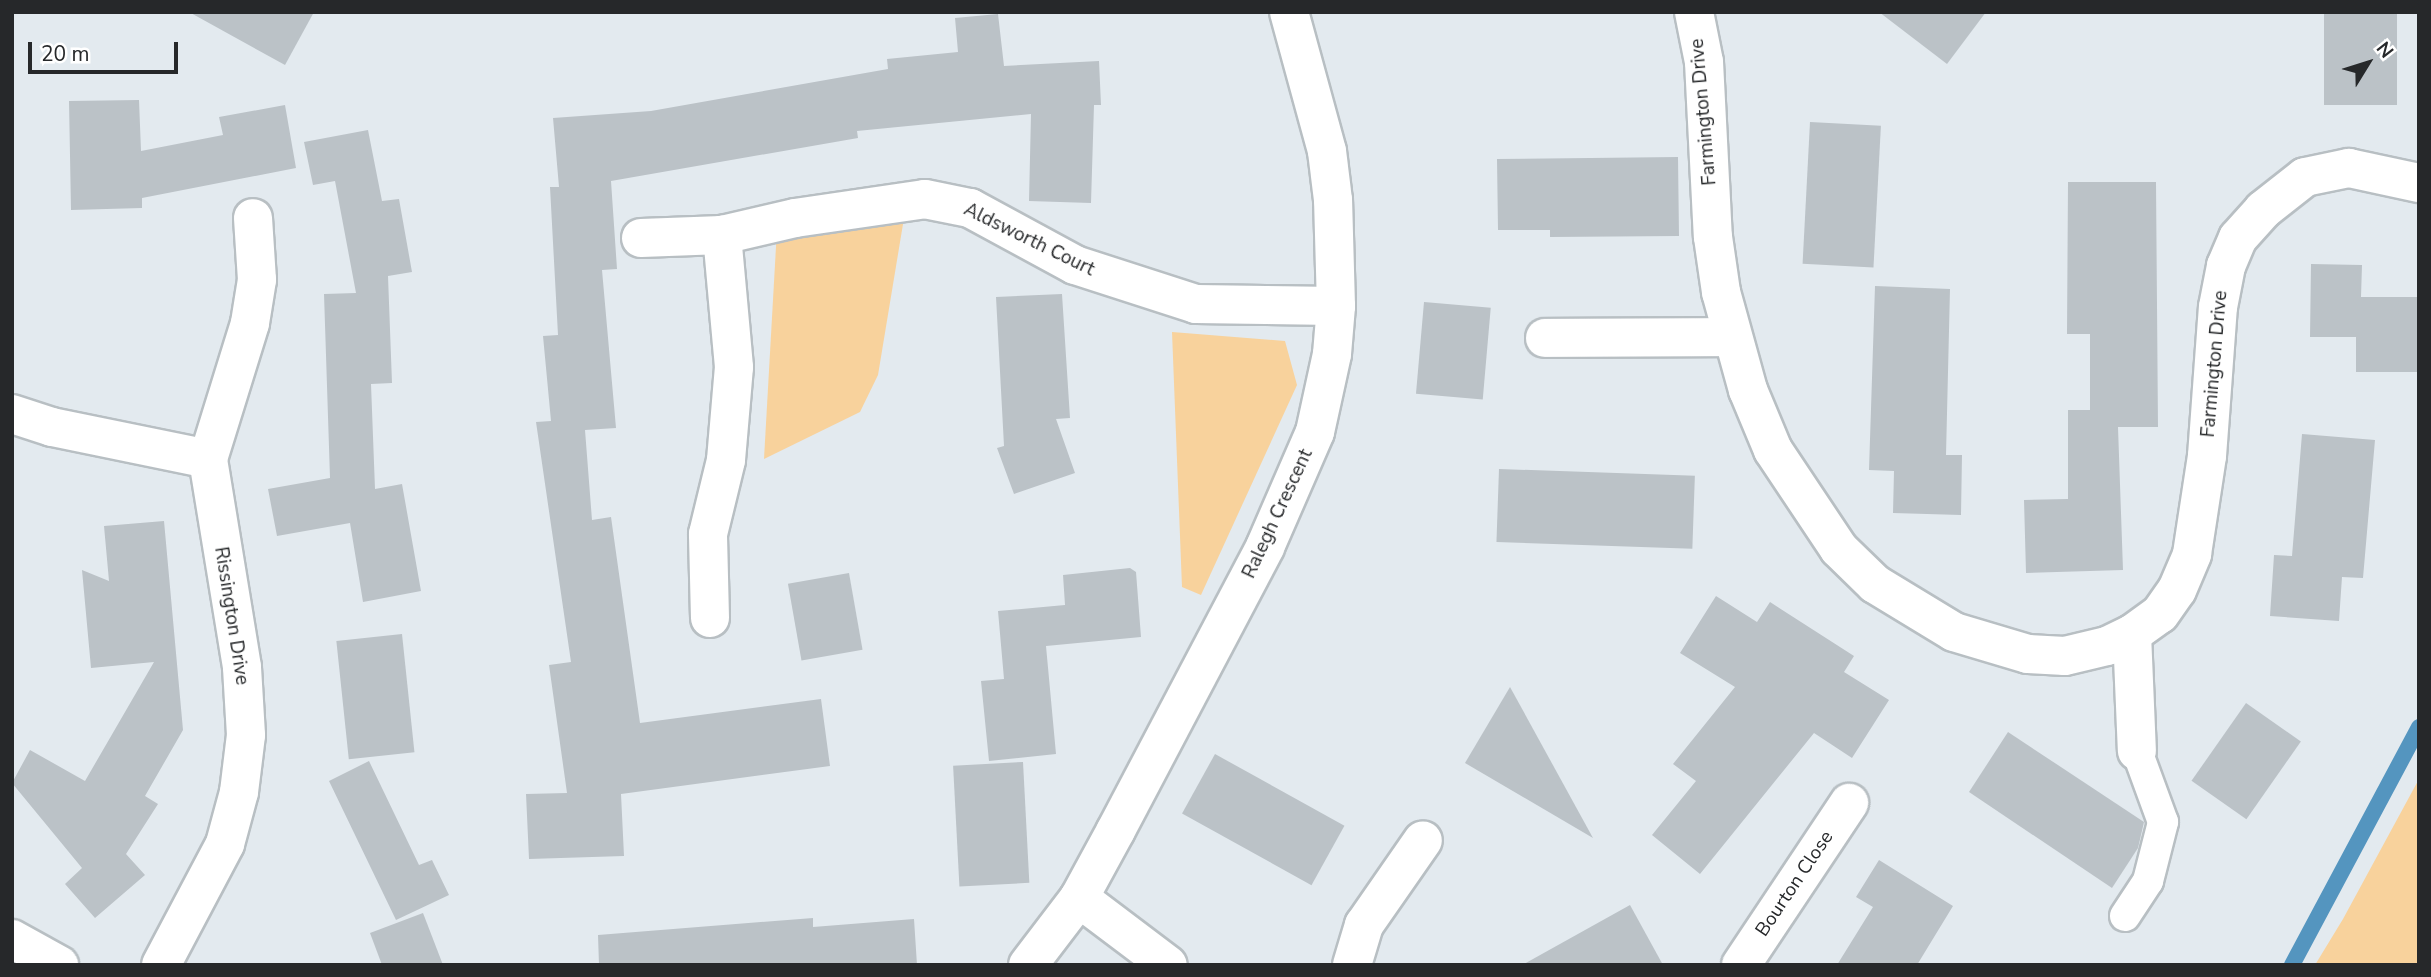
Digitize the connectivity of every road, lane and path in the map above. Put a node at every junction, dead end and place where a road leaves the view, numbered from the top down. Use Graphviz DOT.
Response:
graph roads {
  1 [pos="1694,12"];
  2 [pos="1290,13"];
  3 [pos="2419,183"];
  4 [pos="253,218"];
  5 [pos="722,235"];
  6 [pos="642,238"];
  7 [pos="1336,306"];
  8 [pos="1731,337"];
  9 [pos="1545,338"];
  10 [pos="12,414"];
  11 [pos="208,459"];
  12 [pos="710,618"];
  13 [pos="2132,634"];
  14 [pos="2137,751"];
  15 [pos="1849,803"];
  16 [pos="1423,840"];
  17 [pos="1079,898"];
  18 [pos="2125,916"];
  19 [pos="12,939"];
  20 [pos="59,965"];
  21 [pos="161,965"];
  22 [pos="1028,965"];
  23 [pos="1168,965"];
  24 [pos="1352,965"];
  25 [pos="1741,965"];
  1 -- 8 [label="street, Farmington Drive"];
  2 -- 7 [label="street, Ralegh Crescent"];
  3 -- 13 [label="street, Farmington Drive"];
  4 -- 11 [label="street, Rissington Drive"];
  5 -- 6 [label="street, Aldsworth Court"];
  5 -- 7 [label="street, Aldsworth Court"];
  5 -- 12 [label="street"];
  7 -- 17 [label="street, Ralegh Crescent"];
  8 -- 9 [label="street"];
  8 -- 13 [label="street, Farmington Drive"];
  10 -- 11 [label="street"];
  11 -- 21 [label="street, Rissington Drive"];
  13 -- 14 [label="street"];
  14 -- 18 [label="lane"];
  15 -- 25 [label="street, Bourton Close"];
  16 -- 24 [label="street"];
  17 -- 22 [label="street, Ralegh Crescent"];
  17 -- 23 [label="street"];
  19 -- 20 [label="street"];
}
